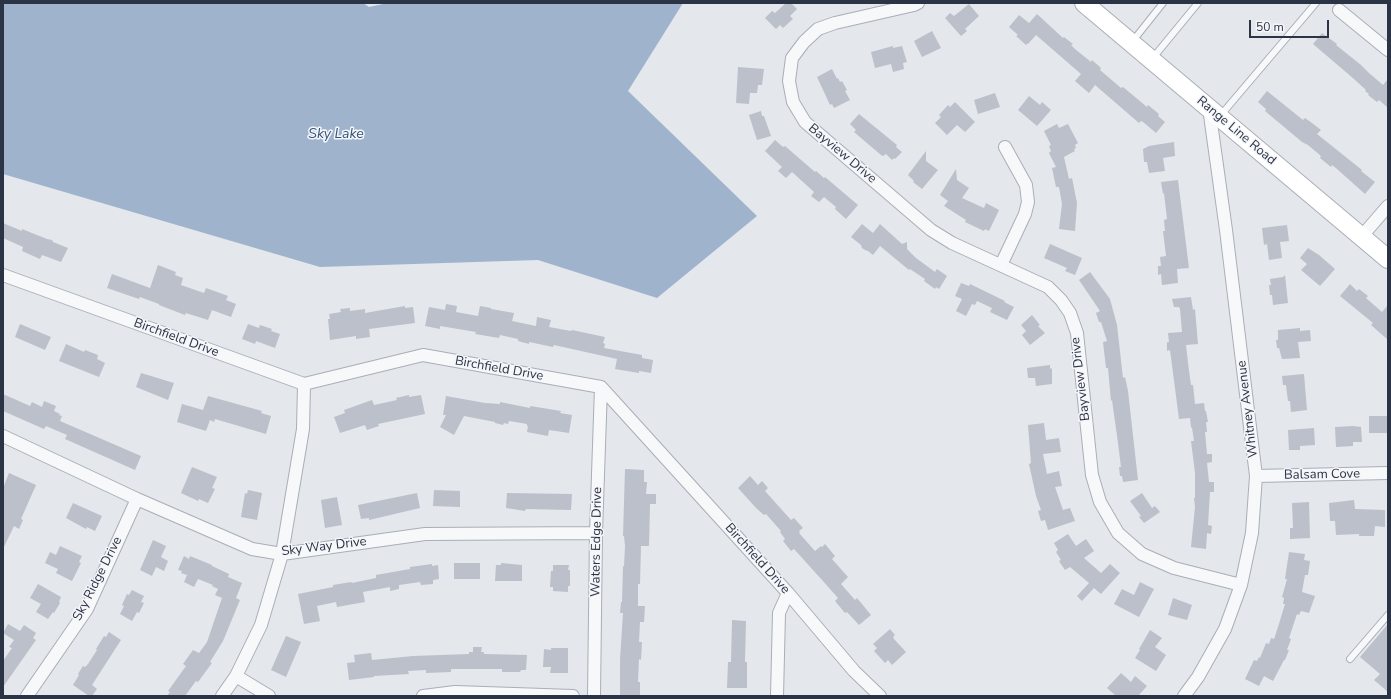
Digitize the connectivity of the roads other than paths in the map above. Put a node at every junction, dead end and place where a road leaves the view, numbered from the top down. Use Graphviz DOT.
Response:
graph roads {
  1 [pos="918,3"];
  2 [pos="1084,3"];
  3 [pos="1163,3"];
  4 [pos="1198,3"];
  5 [pos="1316,3"];
  6 [pos="1340,10"];
  7 [pos="1131,43"];
  8 [pos="1388,50"];
  9 [pos="1152,60"];
  10 [pos="1214,113"];
  11 [pos="1005,147"];
  12 [pos="1388,206"];
  13 [pos="1362,236"];
  14 [pos="1388,259"];
  15 [pos="1001,265"];
  16 [pos="3,275"];
  17 [pos="304,384"];
  18 [pos="601,388"];
  19 [pos="3,436"];
  20 [pos="1388,473"];
  21 [pos="1256,476"];
  22 [pos="137,499"];
  23 [pos="596,534"];
  24 [pos="282,554"];
  25 [pos="1241,585"];
  26 [pos="788,593"];
  27 [pos="1388,615"];
  28 [pos="1350,659"];
  29 [pos="236,676"];
  30 [pos="27,696"];
  31 [pos="222,696"];
  32 [pos="269,696"];
  33 [pos="423,696"];
  34 [pos="573,696"];
  35 [pos="594,696"];
  36 [pos="776,696"];
  37 [pos="880,696"];
  38 [pos="1184,696"];
  1 -- 15 [label="street, Bayview Drive"];
  2 -- 7 [label="main road, Range Line Road"];
  3 -- 7 [label="lane"];
  4 -- 9 [label="lane"];
  5 -- 10 [label="lane"];
  6 -- 8 [label="street"];
  7 -- 9 [label="main road, Range Line Road"];
  9 -- 10 [label="main road, Range Line Road"];
  10 -- 13 [label="main road, Range Line Road"];
  10 -- 21 [label="street, Whitney Avenue"];
  11 -- 15 [label="street"];
  12 -- 13 [label="street"];
  13 -- 14 [label="main road, Range Line Road"];
  15 -- 25 [label="street, Bayview Drive"];
  16 -- 17 [label="street, Birchfield Drive"];
  17 -- 18 [label="street, Birchfield Drive"];
  17 -- 24 [label="street"];
  18 -- 23 [label="street, Waters Edge Drive"];
  18 -- 26 [label="street, Birchfield Drive"];
  19 -- 22 [label="street, Sky Way Drive"];
  20 -- 21 [label="street, Balsam Cove"];
  21 -- 25 [label="street, Whitney Avenue"];
  22 -- 24 [label="street, Sky Way Drive"];
  22 -- 30 [label="street, Sky Ridge Drive"];
  23 -- 24 [label="street, Sky Way Drive"];
  23 -- 35 [label="street, Waters Edge Drive"];
  24 -- 29 [label="street"];
  25 -- 38 [label="street, Whitney Avenue"];
  26 -- 36 [label="street"];
  26 -- 37 [label="street, Birchfield Drive"];
  27 -- 28 [label="lane"];
  29 -- 31 [label="street"];
  29 -- 32 [label="street"];
  33 -- 34 [label="street"];
}
